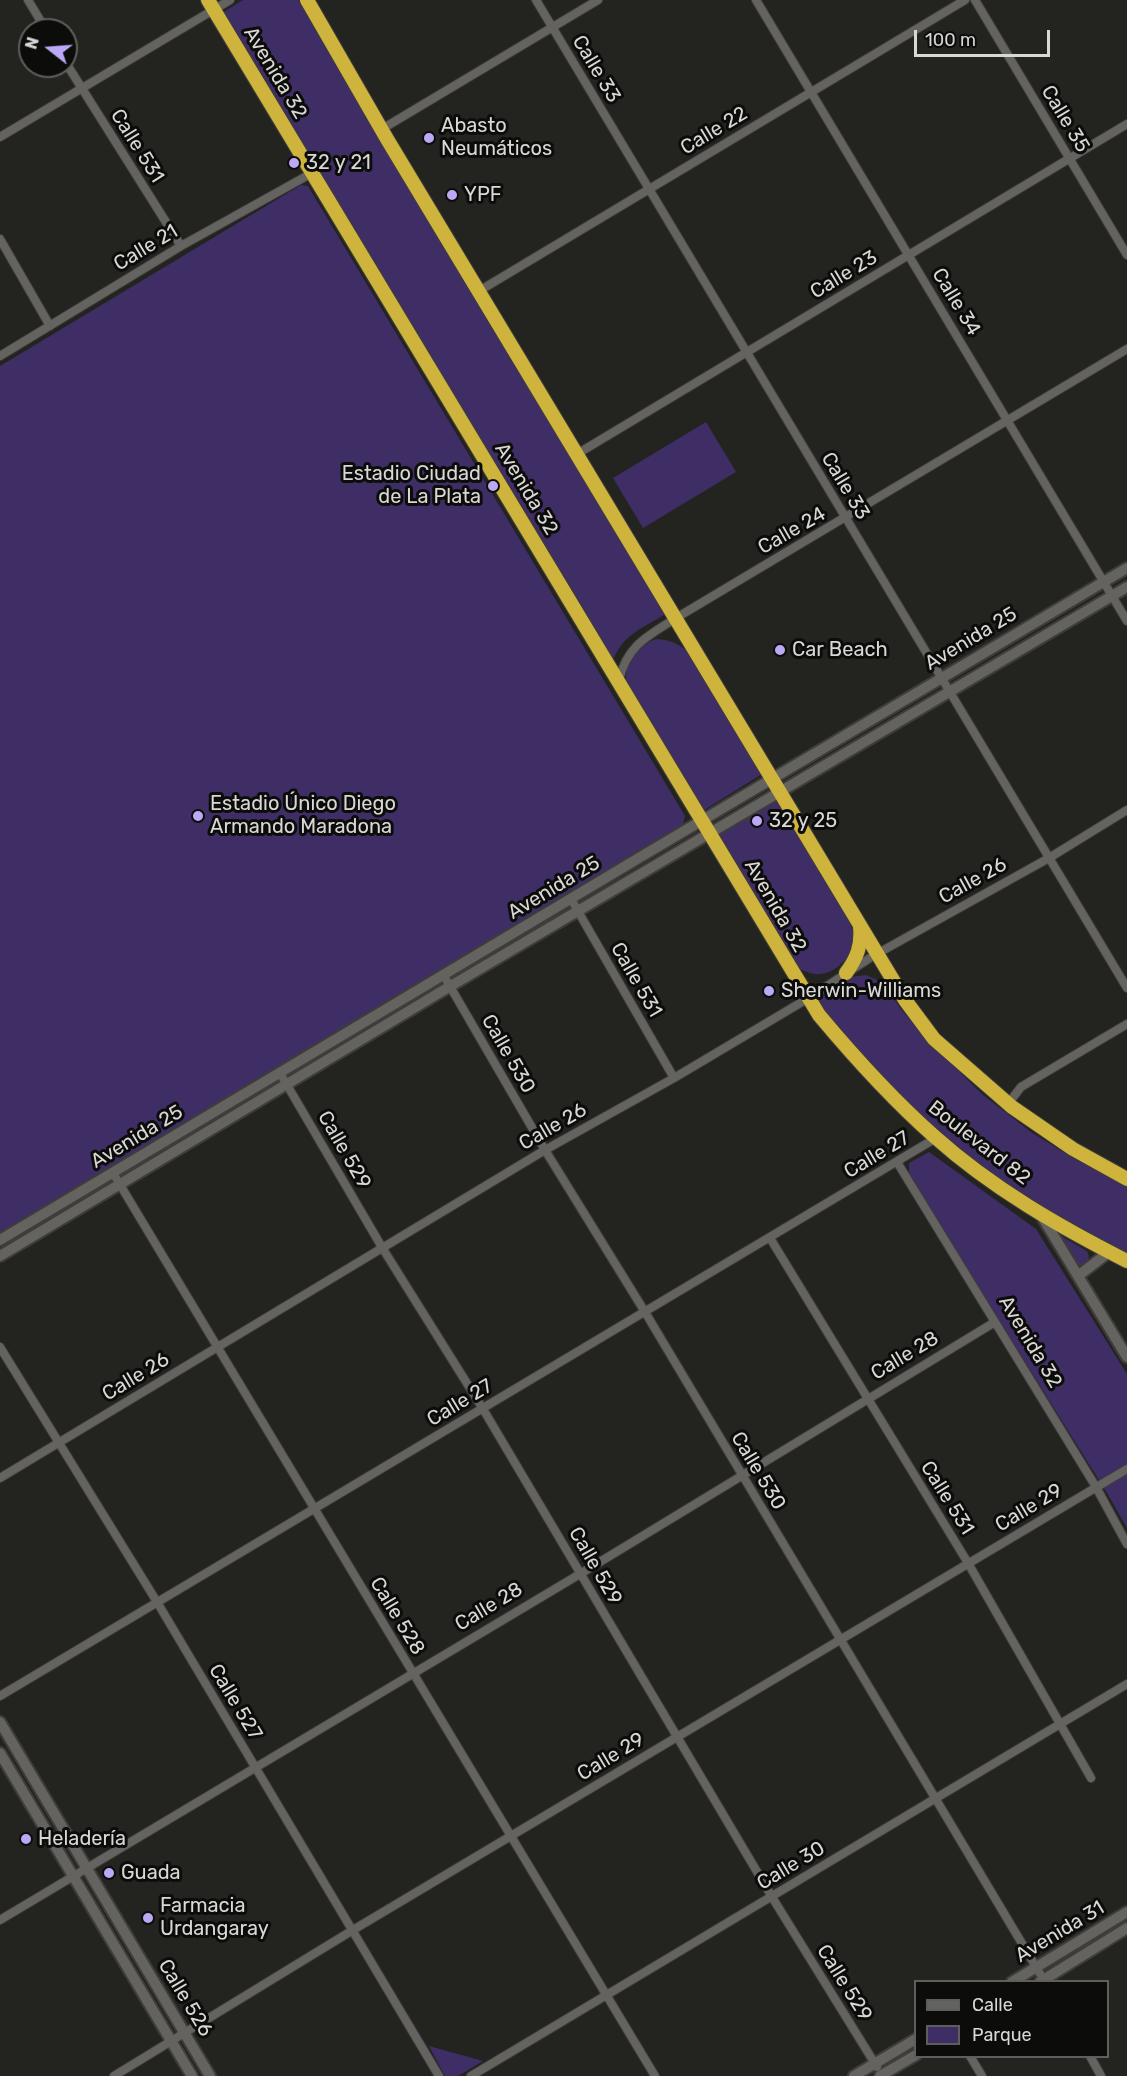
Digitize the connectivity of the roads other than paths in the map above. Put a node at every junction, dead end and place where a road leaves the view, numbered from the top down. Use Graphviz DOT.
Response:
graph roads {
  1 [pos="28,0"];
  2 [pos="230,0"];
  3 [pos="307,0"];
  4 [pos="536,0"];
  5 [pos="598,0"];
  6 [pos="756,0"];
  7 [pos="965,0"];
  8 [pos="975,0"];
  9 [pos="211,5"];
  10 [pos="39,18"];
  11 [pos="552,28"];
  12 [pos="75,78"];
  13 [pos="81,88"];
  14 [pos="811,92"];
  15 [pos="1127,124"];
  16 [pos="382,129"];
  17 [pos="0,137"];
  18 [pos="1070,159"];
  19 [pos="312,173"];
  20 [pos="649,189"];
  21 [pos="0,240"];
  22 [pos="181,246"];
  23 [pos="909,255"];
  24 [pos="1127,255"];
  25 [pos="479,291"];
  26 [pos="50,326"];
  27 [pos="1127,349"];
  28 [pos="747,352"];
  29 [pos="0,356"];
  30 [pos="1008,421"];
  31 [pos="577,454"];
  32 [pos="846,518"];
  33 [pos="1127,568"];
  34 [pos="1104,582"];
  35 [pos="1127,587"];
  36 [pos="1112,596"];
  37 [pos="676,618"];
  38 [pos="1127,621"];
  39 [pos="941,678"];
  40 [pos="618,684"];
  41 [pos="950,692"];
  42 [pos="772,777"];
  43 [pos="781,792"];
  44 [pos="1127,810"];
  45 [pos="702,820"];
  46 [pos="710,834"];
  47 [pos="1049,858"];
  48 [pos="571,899"];
  49 [pos="577,911"];
  50 [pos="860,926"];
  51 [pos="878,954"];
  52 [pos="846,973"];
  53 [pos="444,976"];
  54 [pos="449,987"];
  55 [pos="1127,988"];
  56 [pos="807,999"];
  57 [pos="1127,1024"];
  58 [pos="280,1073"];
  59 [pos="674,1077"];
  60 [pos="287,1086"];
  61 [pos="1008,1104"];
  62 [pos="936,1138"];
  63 [pos="545,1150"];
  64 [pos="897,1162"];
  65 [pos="112,1173"];
  66 [pos="1127,1179"];
  67 [pos="120,1185"];
  68 [pos="1041,1214"];
  69 [pos="770,1238"];
  70 [pos="0,1240"];
  71 [pos="383,1248"];
  72 [pos="1109,1252"];
  73 [pos="0,1256"];
  74 [pos="1127,1260"];
  75 [pos="1078,1276"];
  76 [pos="645,1312"];
  77 [pos="995,1322"];
  78 [pos="0,1347"];
  79 [pos="218,1347"];
  80 [pos="1127,1357"];
  81 [pos="867,1400"];
  82 [pos="483,1409"];
  83 [pos="58,1444"];
  84 [pos="1127,1469"];
  85 [pos="742,1476"];
  86 [pos="0,1478"];
  87 [pos="1096,1487"];
  88 [pos="314,1509"];
  89 [pos="1127,1544"];
  90 [pos="968,1563"];
  91 [pos="580,1574"];
  92 [pos="157,1602"];
  93 [pos="840,1639"];
  94 [pos="413,1673"];
  95 [pos="1127,1684"];
  96 [pos="0,1696"];
  97 [pos="0,1722"];
  98 [pos="1060,1724"];
  99 [pos="676,1737"];
  100 [pos="0,1753"];
  101 [pos="254,1768"];
  102 [pos="1091,1778"];
  103 [pos="934,1799"];
  104 [pos="510,1836"];
  105 [pos="86,1868"];
  106 [pos="73,1875"];
  107 [pos="772,1897"];
  108 [pos="1127,1912"];
  109 [pos="0,1920"];
  110 [pos="1127,1928"];
  111 [pos="353,1930"];
  112 [pos="1036,1967"];
  113 [pos="1015,1980"];
  114 [pos="1042,1980"];
  115 [pos="1045,1980"];
  116 [pos="606,1996"];
  117 [pos="184,2033"];
  118 [pos="914,2040"];
  119 [pos="171,2041"];
  120 [pos="914,2056"];
  121 [pos="971,2058"];
  122 [pos="1091,2058"];
  123 [pos="875,2064"];
  124 [pos="114,2076"];
  125 [pos="192,2076"];
  126 [pos="210,2076"];
  127 [pos="439,2076"];
  128 [pos="471,2076"];
  129 [pos="655,2076"];
  130 [pos="854,2076"];
  131 [pos="881,2076"];
  132 [pos="982,2076"];
  133 [pos="1101,2076"];
  1 -- 10 [label="street"];
  2 -- 9 [label="street"];
  3 -- 16 [label="highway"];
  4 -- 11 [label="street, Calle 33"];
  5 -- 11 [label="street"];
  6 -- 14 [label="street, Calle 34"];
  7 -- 14 [label="street, Calle 22"];
  8 -- 18 [label="street, Calle 35"];
  9 -- 13 [label="street"];
  9 -- 19 [label="highway, Avenida 32"];
  11 -- 16 [label="street"];
  11 -- 20 [label="street, Calle 33"];
  12 -- 13 [label="street, Calle 531"];
  13 -- 17 [label="street"];
  13 -- 22 [label="street, Calle 531"];
  14 -- 20 [label="street, Calle 22"];
  14 -- 23 [label="street, Calle 34"];
  15 -- 18 [label="street, Calle 23"];
  16 -- 25 [label="highway"];
  18 -- 23 [label="street, Calle 23"];
  18 -- 24 [label="street, Calle 35"];
  19 -- 22 [label="street, Calle 21"];
  19 -- 40 [label="highway, Avenida 32"];
  20 -- 25 [label="street, Calle 22"];
  20 -- 28 [label="street, Calle 33"];
  21 -- 26 [label="street"];
  22 -- 26 [label="street, Calle 21"];
  23 -- 28 [label="street, Calle 23"];
  23 -- 30 [label="street, Calle 34"];
  25 -- 31 [label="highway"];
  26 -- 29 [label="street, Calle 21"];
  27 -- 30 [label="street, Calle 24"];
  28 -- 31 [label="street, Calle 23"];
  28 -- 32 [label="street, Calle 33"];
  30 -- 32 [label="street, Calle 24"];
  30 -- 34 [label="street, Calle 34"];
  31 -- 37 [label="highway"];
  32 -- 37 [label="street, Calle 24"];
  32 -- 39 [label="street, Calle 33"];
  33 -- 34 [label="main road, Avenida 25"];
  34 -- 36 [label="street, Calle 34"];
  34 -- 39 [label="main road, Avenida 25"];
  35 -- 36 [label="main road, Avenida 25"];
  36 -- 38 [label="street, Calle 34"];
  36 -- 41 [label="main road, Avenida 25"];
  37 -- 40 [label="street, Calle 24"];
  37 -- 42 [label="highway"];
  39 -- 41 [label="street, Calle 33"];
  39 -- 42 [label="main road, Avenida 25"];
  40 -- 45 [label="highway, Avenida 32"];
  41 -- 43 [label="main road, Avenida 25"];
  41 -- 47 [label="street, Calle 33"];
  42 -- 43 [label="highway"];
  42 -- 45 [label="main road, Avenida 25"];
  43 -- 46 [label="main road, Avenida 25"];
  43 -- 50 [label="highway"];
  44 -- 47 [label="street, Calle 26"];
  45 -- 46 [label="highway, Avenida 32"];
  45 -- 48 [label="main road, Avenida 25"];
  46 -- 49 [label="main road, Avenida 25"];
  46 -- 56 [label="highway, Avenida 32"];
  47 -- 51 [label="street, Calle 26"];
  47 -- 55 [label="street, Calle 33"];
  48 -- 49 [label="street, Calle 531"];
  48 -- 53 [label="main road, Avenida 25"];
  49 -- 54 [label="main road, Avenida 25"];
  49 -- 59 [label="street, Calle 531"];
  50 -- 51 [label="highway"];
  50 -- 52 [label="highway"];
  51 -- 52 [label="street, Calle 26"];
  51 -- 61 [label="highway"];
  52 -- 56 [label="street, Calle 26"];
  53 -- 54 [label="street, Calle 530"];
  53 -- 58 [label="main road, Avenida 25"];
  54 -- 60 [label="main road, Avenida 25"];
  54 -- 63 [label="street, Calle 530"];
  56 -- 59 [label="street, Calle 26"];
  56 -- 62 [label="highway, Boulevard 82"];
  57 -- 61 [label="street"];
  58 -- 60 [label="street, Calle 529"];
  58 -- 65 [label="main road, Avenida 25"];
  59 -- 63 [label="street, Calle 26"];
  60 -- 67 [label="main road, Avenida 25"];
  60 -- 71 [label="street, Calle 529"];
  61 -- 66 [label="highway"];
  62 -- 64 [label="street, Calle 27"];
  62 -- 68 [label="highway, Boulevard 82"];
  63 -- 71 [label="street, Calle 26"];
  63 -- 76 [label="street, Calle 530"];
  64 -- 69 [label="street, Calle 27"];
  64 -- 77 [label="street, Avenida 32"];
  65 -- 67 [label="street, Calle 528"];
  65 -- 70 [label="main road, Avenida 25"];
  67 -- 73 [label="main road, Avenida 25"];
  67 -- 79 [label="street, Calle 528"];
  68 -- 72 [label="highway, Boulevard 82"];
  68 -- 75 [label="main road"];
  69 -- 76 [label="street, Calle 27"];
  69 -- 81 [label="street, Calle 531"];
  71 -- 79 [label="street, Calle 26"];
  71 -- 82 [label="street, Calle 529"];
  72 -- 74 [label="highway, Boulevard 82"];
  72 -- 75 [label="main road"];
  75 -- 80 [label="main road"];
  76 -- 82 [label="street, Calle 27"];
  76 -- 85 [label="street, Calle 530"];
  77 -- 81 [label="street, Calle 28"];
  77 -- 87 [label="street, Avenida 32"];
  78 -- 83 [label="street, Calle 527"];
  79 -- 83 [label="street, Calle 26"];
  79 -- 88 [label="street, Calle 528"];
  81 -- 85 [label="street, Calle 28"];
  81 -- 90 [label="street, Calle 531"];
  82 -- 88 [label="street, Calle 27"];
  82 -- 91 [label="street, Calle 529"];
  83 -- 86 [label="street, Calle 26"];
  83 -- 92 [label="street, Calle 527"];
  84 -- 87 [label="street, Calle 29"];
  85 -- 91 [label="street, Calle 28"];
  85 -- 93 [label="street, Calle 530"];
  87 -- 89 [label="street, Avenida 32"];
  87 -- 90 [label="street, Calle 29"];
  88 -- 92 [label="street, Calle 27"];
  88 -- 94 [label="street, Calle 528"];
  90 -- 93 [label="street, Calle 29"];
  90 -- 98 [label="street, Calle 531"];
  91 -- 94 [label="street, Calle 28"];
  91 -- 99 [label="street, Calle 529"];
  92 -- 96 [label="street, Calle 27"];
  92 -- 101 [label="street, Calle 527"];
  93 -- 99 [label="street, Calle 29"];
  93 -- 103 [label="street, Calle 530"];
  94 -- 101 [label="street, Calle 28"];
  94 -- 104 [label="street, Calle 528"];
  95 -- 98 [label="street, Calle 30"];
  97 -- 105 [label="main road, Calle 526"];
  98 -- 102 [label="street, Calle 531"];
  98 -- 103 [label="street, Calle 30"];
  99 -- 104 [label="street, Calle 29"];
  99 -- 107 [label="street, Calle 529"];
  100 -- 106 [label="main road, Calle 526"];
  101 -- 105 [label="street, Calle 28"];
  101 -- 111 [label="street, Calle 527"];
  103 -- 107 [label="street, Calle 30"];
  103 -- 112 [label="street, Calle 530"];
  104 -- 111 [label="street, Calle 29"];
  104 -- 116 [label="street, Calle 528"];
  105 -- 106 [label="street, Calle 28"];
  105 -- 117 [label="main road, Calle 526"];
  106 -- 109 [label="street, Calle 28"];
  106 -- 119 [label="main road, Calle 526"];
  107 -- 116 [label="street, Calle 30"];
  107 -- 123 [label="street, Calle 529"];
  108 -- 112 [label="main road, Avenida 31"];
  110 -- 115 [label="main road, Avenida 31"];
  111 -- 117 [label="street, Calle 29"];
  111 -- 127 [label="street, Calle 527"];
  112 -- 113 [label="main road, Avenida 31"];
  112 -- 114 [label="street, Calle 530"];
  116 -- 128 [label="street, Calle 30"];
  116 -- 129 [label="street, Calle 528"];
  117 -- 119 [label="street, Calle 29"];
  117 -- 126 [label="main road, Calle 526"];
  118 -- 123 [label="main road"];
  119 -- 124 [label="street, Calle 29"];
  119 -- 125 [label="main road, Calle 526"];
  120 -- 131 [label="main road"];
  121 -- 132 [label="street"];
  122 -- 133 [label="street"];
  123 -- 130 [label="main road"];
  123 -- 131 [label="street, Calle 529"];
}
